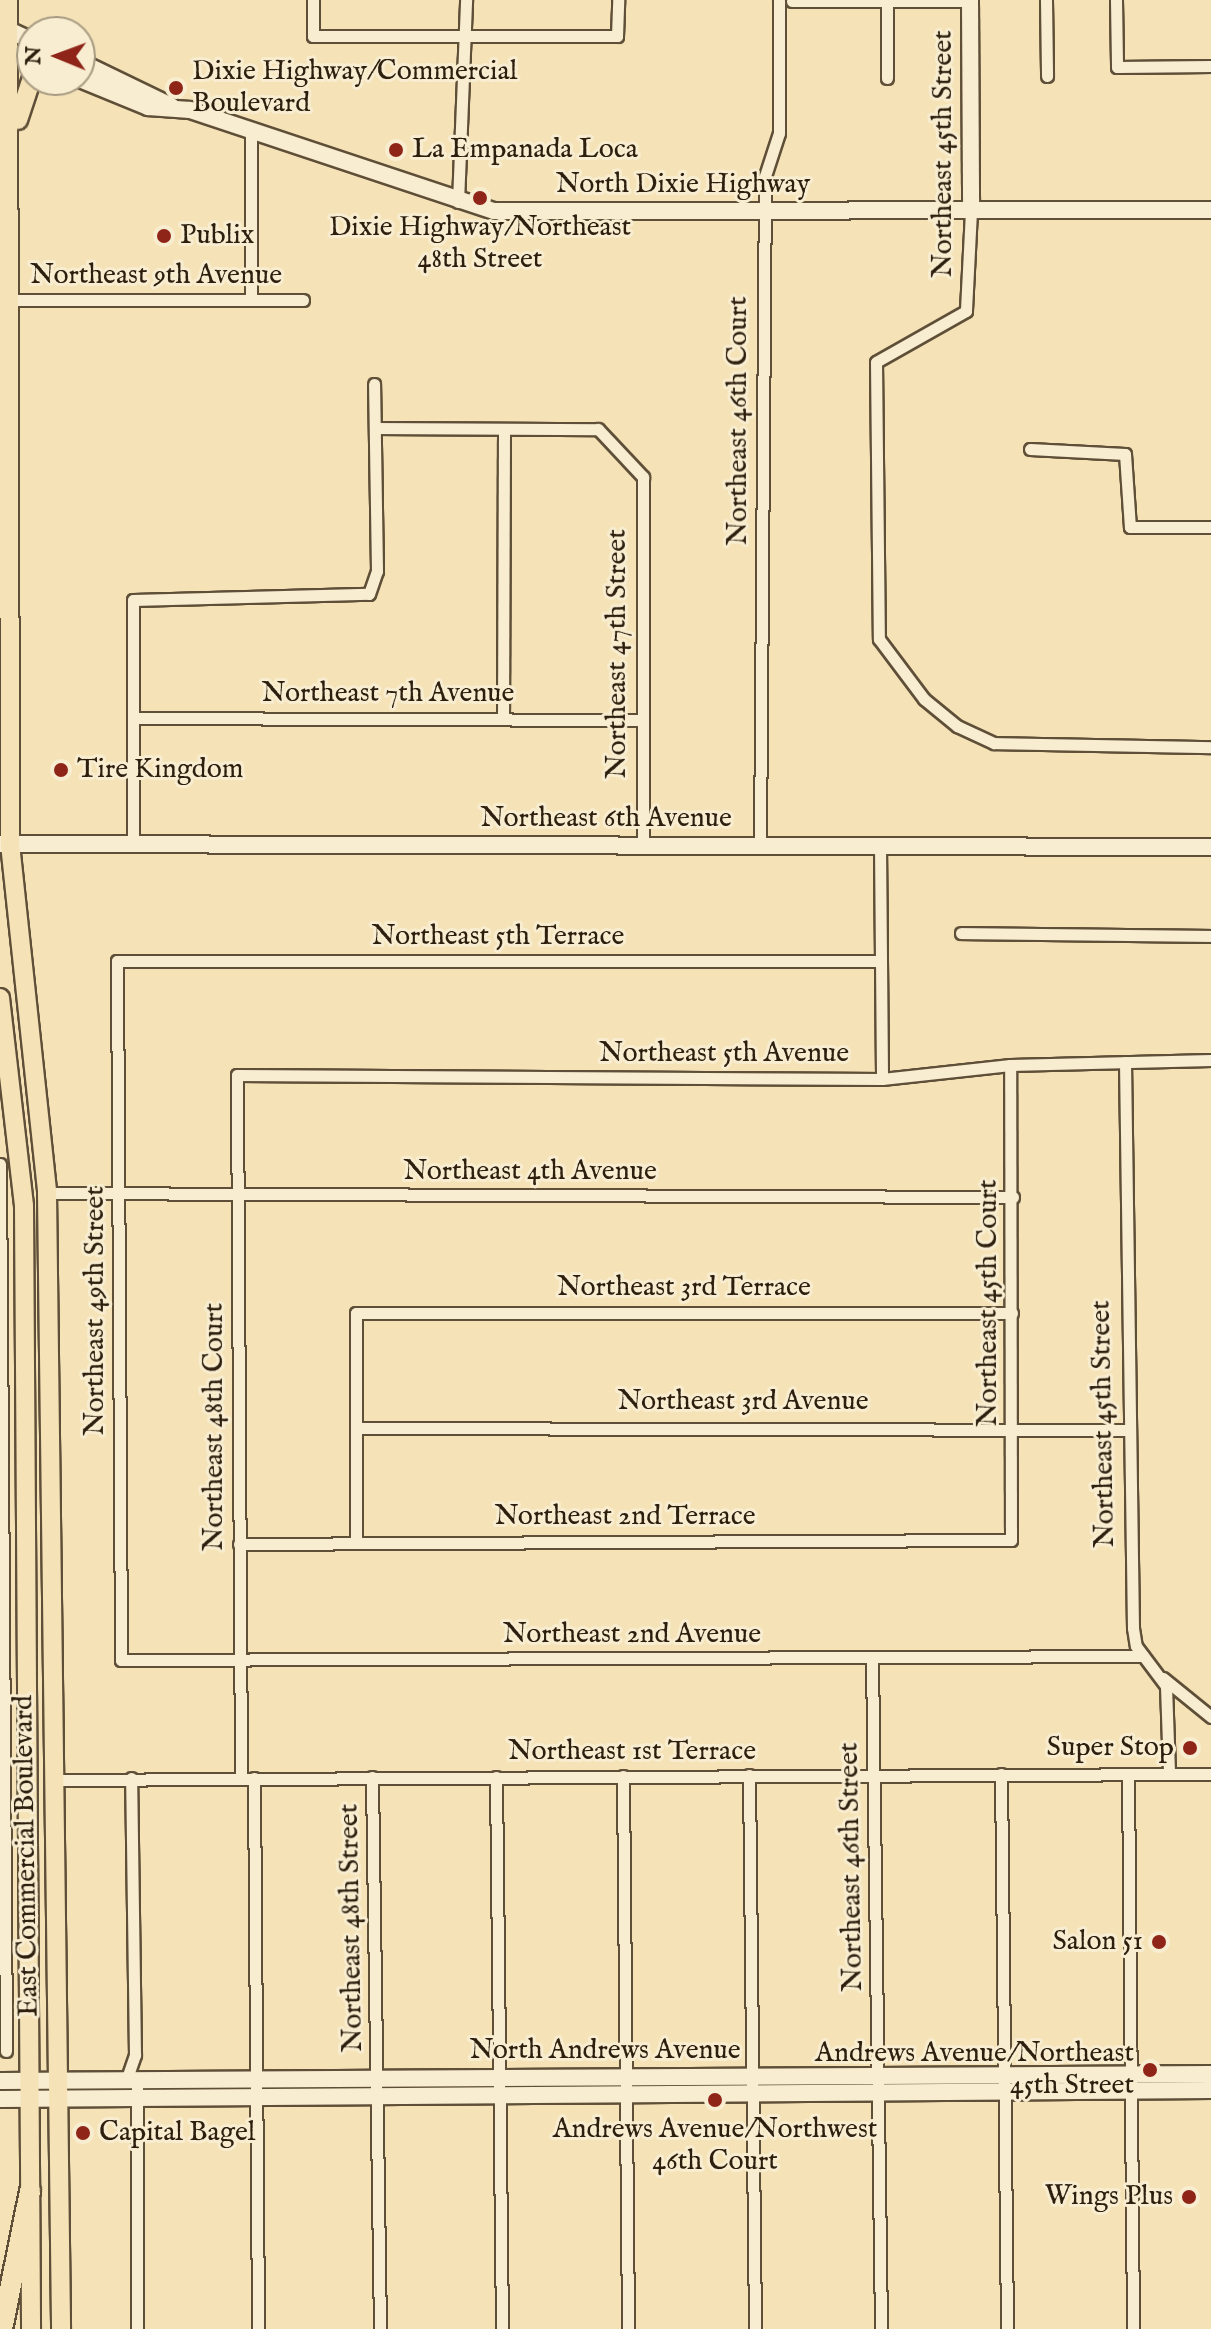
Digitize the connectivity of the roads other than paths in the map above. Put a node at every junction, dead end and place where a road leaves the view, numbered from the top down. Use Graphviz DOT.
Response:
graph roads {
  1 [pos="8,0"];
  2 [pos="313,0"];
  3 [pos="466,0"];
  4 [pos="618,0"];
  5 [pos="779,0"];
  6 [pos="970,0"];
  7 [pos="1046,0"];
  8 [pos="1116,0"];
  9 [pos="792,1"];
  10 [pos="887,1"];
  11 [pos="4,28"];
  12 [pos="466,36"];
  13 [pos="4,50"];
  14 [pos="1211,66"];
  15 [pos="96,70"];
  16 [pos="1047,76"];
  17 [pos="887,78"];
  18 [pos="96,86"];
  19 [pos="24,96"];
  20 [pos="171,106"];
  21 [pos="251,133"];
  22 [pos="8,135"];
  23 [pos="458,202"];
  24 [pos="1211,210"];
  25 [pos="971,211"];
  26 [pos="764,213"];
  27 [pos="4,294"];
  28 [pos="251,300"];
  29 [pos="303,300"];
  30 [pos="0,320"];
  31 [pos="374,384"];
  32 [pos="9,389"];
  33 [pos="378,428"];
  34 [pos="504,429"];
  35 [pos="1030,449"];
  36 [pos="5,521"];
  37 [pos="1211,527"];
  38 [pos="0,546"];
  39 [pos="10,653"];
  40 [pos="135,718"];
  41 [pos="503,718"];
  42 [pos="641,720"];
  43 [pos="1211,747"];
  44 [pos="5,844"];
  45 [pos="133,845"];
  46 [pos="643,845"];
  47 [pos="760,845"];
  48 [pos="880,845"];
  49 [pos="1211,847"];
  50 [pos="961,933"];
  51 [pos="1211,936"];
  52 [pos="117,961"];
  53 [pos="879,961"];
  54 [pos="0,998"];
  55 [pos="1211,1060"];
  56 [pos="1125,1062"];
  57 [pos="1010,1065"];
  58 [pos="237,1075"];
  59 [pos="882,1079"];
  60 [pos="15,1094"];
  61 [pos="0,1164"];
  62 [pos="0,1177"];
  63 [pos="47,1193"];
  64 [pos="119,1195"];
  65 [pos="239,1195"];
  66 [pos="1013,1197"];
  67 [pos="0,1204"];
  68 [pos="24,1206"];
  69 [pos="48,1308"];
  70 [pos="1012,1313"];
  71 [pos="26,1349"];
  72 [pos="1013,1426"];
  73 [pos="357,1428"];
  74 [pos="1130,1430"];
  75 [pos="49,1462"];
  76 [pos="1,1467"];
  77 [pos="26,1468"];
  78 [pos="1011,1540"];
  79 [pos="356,1542"];
  80 [pos="239,1544"];
  81 [pos="51,1589"];
  82 [pos="1143,1656"];
  83 [pos="872,1658"];
  84 [pos="121,1660"];
  85 [pos="240,1661"];
  86 [pos="28,1677"];
  87 [pos="1163,1678"];
  88 [pos="1211,1717"];
  89 [pos="1169,1773"];
  90 [pos="1001,1774"];
  91 [pos="1128,1774"];
  92 [pos="1211,1774"];
  93 [pos="749,1775"];
  94 [pos="874,1775"];
  95 [pos="623,1776"];
  96 [pos="372,1777"];
  97 [pos="496,1777"];
  98 [pos="131,1778"];
  99 [pos="248,1778"];
  100 [pos="5,1779"];
  101 [pos="28,1780"];
  102 [pos="52,1780"];
  103 [pos="54,1865"];
  104 [pos="6,2051"];
  105 [pos="1211,2074"];
  106 [pos="379,2077"];
  107 [pos="0,2081"];
  108 [pos="132,2081"];
  109 [pos="1006,2082"];
  110 [pos="1129,2082"];
  111 [pos="881,2083"];
  112 [pos="755,2085"];
  113 [pos="628,2086"];
  114 [pos="504,2087"];
  115 [pos="29,2090"];
  116 [pos="61,2090"];
  117 [pos="256,2090"];
  118 [pos="1211,2090"];
  119 [pos="378,2097"];
  120 [pos="0,2099"];
  121 [pos="137,2099"];
  122 [pos="30,2191"];
  123 [pos="2,2329"];
  124 [pos="31,2329"];
  125 [pos="61,2329"];
  126 [pos="137,2329"];
  127 [pos="258,2329"];
  128 [pos="380,2329"];
  129 [pos="502,2329"];
  130 [pos="628,2329"];
  131 [pos="755,2329"];
  132 [pos="881,2329"];
  133 [pos="1007,2329"];
  134 [pos="1133,2329"];
  1 -- 11 [label="main road, East Commercial Boulevard"];
  2 -- 12 [label="street"];
  3 -- 12 [label="street"];
  4 -- 12 [label="street"];
  5 -- 26 [label="street, Northeast 46th Court"];
  6 -- 10 [label="street"];
  6 -- 25 [label="main road, Northeast 45th Street"];
  7 -- 16 [label="street"];
  8 -- 14 [label="street"];
  9 -- 10 [label="street"];
  10 -- 17 [label="street"];
  11 -- 13 [label="main road, East Commercial Boulevard"];
  12 -- 23 [label="street"];
  13 -- 22 [label="main road, East Commercial Boulevard"];
  15 -- 20 [label="main road, North Dixie Highway"];
  18 -- 20 [label="main road, North Dixie Highway"];
  19 -- 22 [label="main road"];
  20 -- 21 [label="main road, North Dixie Highway"];
  21 -- 23 [label="main road, North Dixie Highway"];
  21 -- 28 [label="street"];
  22 -- 27 [label="main road, East Commercial Boulevard"];
  23 -- 26 [label="main road, North Dixie Highway"];
  24 -- 25 [label="main road, North Dixie Highway"];
  25 -- 26 [label="main road, North Dixie Highway"];
  25 -- 43 [label="street, Northeast 45th Street"];
  26 -- 47 [label="street, Northeast 46th Court"];
  27 -- 28 [label="street, Northeast 9th Avenue"];
  27 -- 32 [label="main road, East Commercial Boulevard"];
  28 -- 29 [label="street, Northeast 9th Avenue"];
  30 -- 32 [label="main road"];
  31 -- 33 [label="street"];
  32 -- 36 [label="main road, East Commercial Boulevard"];
  33 -- 34 [label="street"];
  33 -- 40 [label="street"];
  34 -- 41 [label="street"];
  34 -- 42 [label="street, Northeast 47th Street"];
  35 -- 37 [label="street"];
  36 -- 39 [label="main road, East Commercial Boulevard"];
  38 -- 39 [label="main road"];
  39 -- 44 [label="main road, East Commercial Boulevard"];
  40 -- 41 [label="street, Northeast 7th Avenue"];
  40 -- 45 [label="street"];
  41 -- 42 [label="street, Northeast 7th Avenue"];
  42 -- 46 [label="street, Northeast 47th Street"];
  44 -- 45 [label="main road, Northeast 6th Avenue"];
  44 -- 63 [label="main road, East Commercial Boulevard"];
  45 -- 46 [label="main road, Northeast 6th Avenue"];
  46 -- 47 [label="main road, Northeast 6th Avenue"];
  47 -- 48 [label="main road, Northeast 6th Avenue"];
  48 -- 49 [label="main road, Northeast 6th Avenue"];
  48 -- 53 [label="street"];
  50 -- 51 [label="street"];
  52 -- 53 [label="street, Northeast 5th Terrace"];
  52 -- 64 [label="street, Northeast 49th Street"];
  53 -- 59 [label="street"];
  54 -- 60 [label="main road, East Commercial Boulevard"];
  55 -- 56 [label="street, Northeast 5th Avenue"];
  56 -- 57 [label="street, Northeast 5th Avenue"];
  56 -- 74 [label="street, Northeast 45th Street"];
  57 -- 59 [label="street, Northeast 5th Avenue"];
  57 -- 66 [label="street, Northeast 45th Court"];
  58 -- 59 [label="street, Northeast 5th Avenue"];
  58 -- 65 [label="street, Northeast 48th Court"];
  60 -- 63 [label="main road"];
  60 -- 68 [label="main road, East Commercial Boulevard"];
  61 -- 62 [label="street"];
  62 -- 67 [label="street"];
  63 -- 64 [label="street, Northeast 4th Avenue"];
  63 -- 69 [label="main road, East Commercial Boulevard"];
  64 -- 65 [label="street, Northeast 4th Avenue"];
  64 -- 84 [label="street, Northeast 49th Street"];
  65 -- 66 [label="street, Northeast 4th Avenue"];
  65 -- 80 [label="street, Northeast 48th Court"];
  66 -- 70 [label="street, Northeast 45th Court"];
  67 -- 68 [label="street"];
  67 -- 76 [label="street"];
  68 -- 69 [label="main road"];
  68 -- 71 [label="main road, East Commercial Boulevard"];
  69 -- 75 [label="main road, East Commercial Boulevard"];
  70 -- 72 [label="street, Northeast 45th Court"];
  70 -- 73 [label="street, Northeast 3rd Terrace"];
  71 -- 75 [label="main road"];
  71 -- 77 [label="main road, East Commercial Boulevard"];
  72 -- 73 [label="street, Northeast 3rd Avenue"];
  72 -- 74 [label="street, Northeast 3rd Avenue"];
  72 -- 78 [label="street, Northeast 45th Court"];
  73 -- 79 [label="street"];
  74 -- 82 [label="street, Northeast 45th Street"];
  75 -- 81 [label="main road, East Commercial Boulevard"];
  76 -- 77 [label="street"];
  76 -- 100 [label="street"];
  77 -- 81 [label="main road"];
  77 -- 86 [label="main road, East Commercial Boulevard"];
  78 -- 79 [label="street, Northeast 2nd Terrace"];
  79 -- 80 [label="street, Northeast 2nd Terrace"];
  80 -- 85 [label="street, Northeast 48th Court"];
  81 -- 102 [label="main road, East Commercial Boulevard"];
  82 -- 83 [label="street, Northeast 2nd Avenue"];
  82 -- 87 [label="street, Northeast 45th Street"];
  83 -- 85 [label="street, Northeast 2nd Avenue"];
  83 -- 94 [label="street, Northeast 46th Street"];
  84 -- 85 [label="street, Northeast 2nd Avenue"];
  85 -- 99 [label="street, Northeast 48th Court"];
  86 -- 101 [label="main road, East Commercial Boulevard"];
  86 -- 102 [label="main road"];
  87 -- 88 [label="street"];
  87 -- 89 [label="street"];
  89 -- 91 [label="street, Northeast 1st Terrace"];
  89 -- 92 [label="street, Northeast 1st Terrace"];
  90 -- 91 [label="street, Northeast 1st Terrace"];
  90 -- 94 [label="street, Northeast 1st Terrace"];
  90 -- 109 [label="street"];
  91 -- 110 [label="street"];
  93 -- 94 [label="street, Northeast 1st Terrace"];
  93 -- 95 [label="street, Northeast 1st Terrace"];
  93 -- 112 [label="street"];
  94 -- 111 [label="street, Northeast 46th Street"];
  95 -- 97 [label="street, Northeast 1st Terrace"];
  95 -- 113 [label="street"];
  96 -- 97 [label="street, Northeast 1st Terrace"];
  96 -- 99 [label="street, Northeast 1st Terrace"];
  96 -- 106 [label="street, Northeast 48th Street"];
  97 -- 114 [label="street"];
  98 -- 99 [label="street, Northeast 1st Terrace"];
  98 -- 102 [label="street, Northeast 1st Terrace"];
  98 -- 108 [label="street"];
  99 -- 117 [label="street, Northeast 48th Court"];
  100 -- 101 [label="street"];
  100 -- 104 [label="street"];
  101 -- 103 [label="main road"];
  101 -- 115 [label="main road, East Commercial Boulevard"];
  102 -- 103 [label="main road, East Commercial Boulevard"];
  103 -- 116 [label="main road, East Commercial Boulevard"];
  105 -- 110 [label="main road, North Andrews Avenue"];
  106 -- 114 [label="main road, North Andrews Avenue"];
  106 -- 117 [label="main road, North Andrews Avenue"];
  106 -- 119 [label="street, Northeast 48th Street"];
  107 -- 115 [label="main road, North Andrews Avenue"];
  108 -- 116 [label="main road, North Andrews Avenue"];
  108 -- 117 [label="main road, North Andrews Avenue"];
  108 -- 121 [label="street"];
  109 -- 110 [label="main road, North Andrews Avenue"];
  109 -- 111 [label="main road, North Andrews Avenue"];
  109 -- 133 [label="street"];
  110 -- 118 [label="main road, North Andrews Avenue"];
  110 -- 134 [label="street"];
  111 -- 112 [label="main road, North Andrews Avenue"];
  111 -- 132 [label="street, Northeast 46th Street"];
  112 -- 113 [label="main road, North Andrews Avenue"];
  112 -- 131 [label="street"];
  113 -- 114 [label="main road, North Andrews Avenue"];
  113 -- 130 [label="street"];
  114 -- 119 [label="main road, North Andrews Avenue"];
  114 -- 129 [label="street"];
  115 -- 116 [label="main road, North Andrews Avenue"];
  115 -- 120 [label="main road, North Andrews Avenue"];
  115 -- 122 [label="main road, East Commercial Boulevard"];
  116 -- 121 [label="main road, North Andrews Avenue"];
  116 -- 125 [label="main road, East Commercial Boulevard"];
  117 -- 119 [label="main road, North Andrews Avenue"];
  117 -- 121 [label="main road, North Andrews Avenue"];
  117 -- 127 [label="street, Northeast 48th Court"];
  119 -- 128 [label="street, Northeast 48th Street"];
  121 -- 126 [label="street"];
  122 -- 123 [label="highway"];
  122 -- 124 [label="main road, East Commercial Boulevard"];
}
